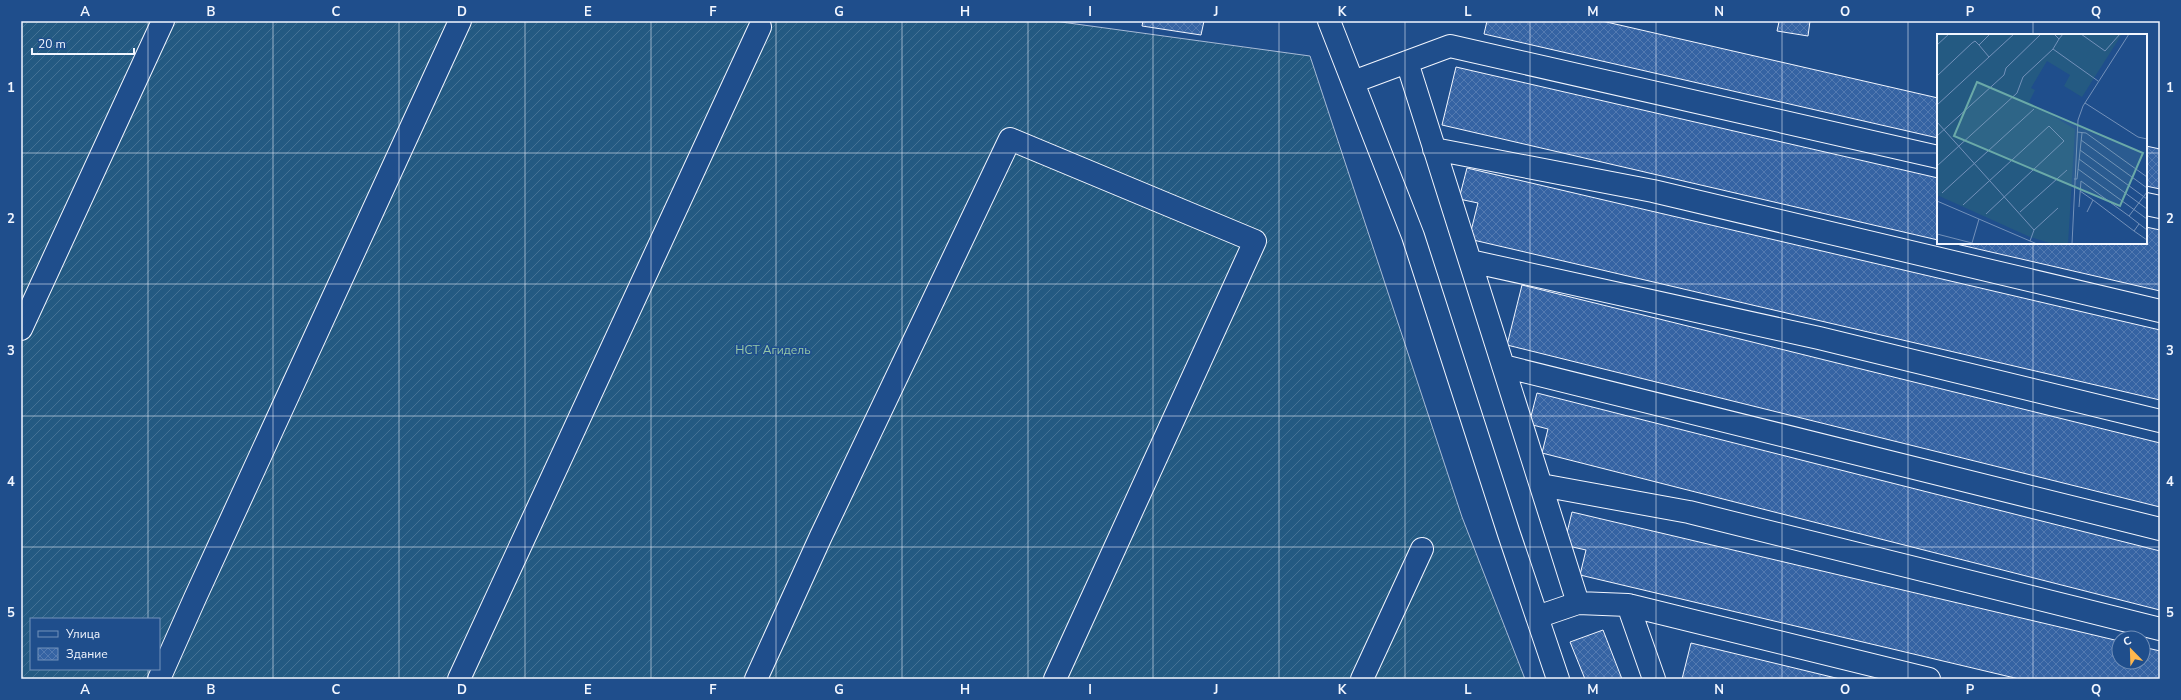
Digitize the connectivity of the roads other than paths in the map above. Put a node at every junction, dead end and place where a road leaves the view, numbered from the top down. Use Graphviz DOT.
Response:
graph roads {
  1 [pos="163,21"];
  2 [pos="460,21"];
  3 [pos="1329,21"];
  4 [pos="760,27"];
  5 [pos="1407,62"];
  6 [pos="1353,82"];
  7 [pos="1434,149"];
  8 [pos="1937,157"];
  9 [pos="2147,204"];
  10 [pos="2160,208"];
  11 [pos="1470,261"];
  12 [pos="2160,311"];
  13 [pos="21,329"];
  14 [pos="1503,366"];
  15 [pos="2160,421"];
  16 [pos="1541,485"];
  17 [pos="2160,529"];
  18 [pos="1422,548"];
  19 [pos="1578,602"];
  20 [pos="1628,605"];
  21 [pos="1537,617"];
  22 [pos="2160,629"];
  23 [pos="160,679"];
  24 [pos="459,679"];
  25 [pos="756,679"];
  26 [pos="1055,679"];
  27 [pos="1362,679"];
  28 [pos="1558,679"];
  29 [pos="1654,679"];
  30 [pos="1930,679"];
  1 -- 13 [label="street"];
  2 -- 23 [label="street"];
  3 -- 6 [label="street"];
  4 -- 24 [label="street"];
  5 -- 6 [label="street"];
  5 -- 7 [label="street"];
  5 -- 8 [label="street"];
  6 -- 21 [label="street"];
  7 -- 11 [label="street"];
  7 -- 12 [label="street"];
  9 -- 10 [label="street"];
  11 -- 14 [label="street"];
  11 -- 15 [label="street"];
  14 -- 16 [label="street"];
  14 -- 17 [label="street"];
  16 -- 19 [label="street"];
  16 -- 22 [label="street"];
  18 -- 27 [label="street"];
  19 -- 20 [label="street"];
  19 -- 21 [label="street"];
  20 -- 29 [label="street"];
  20 -- 30 [label="street"];
  21 -- 28 [label="street"];
  25 -- 26 [label="street"];
}
